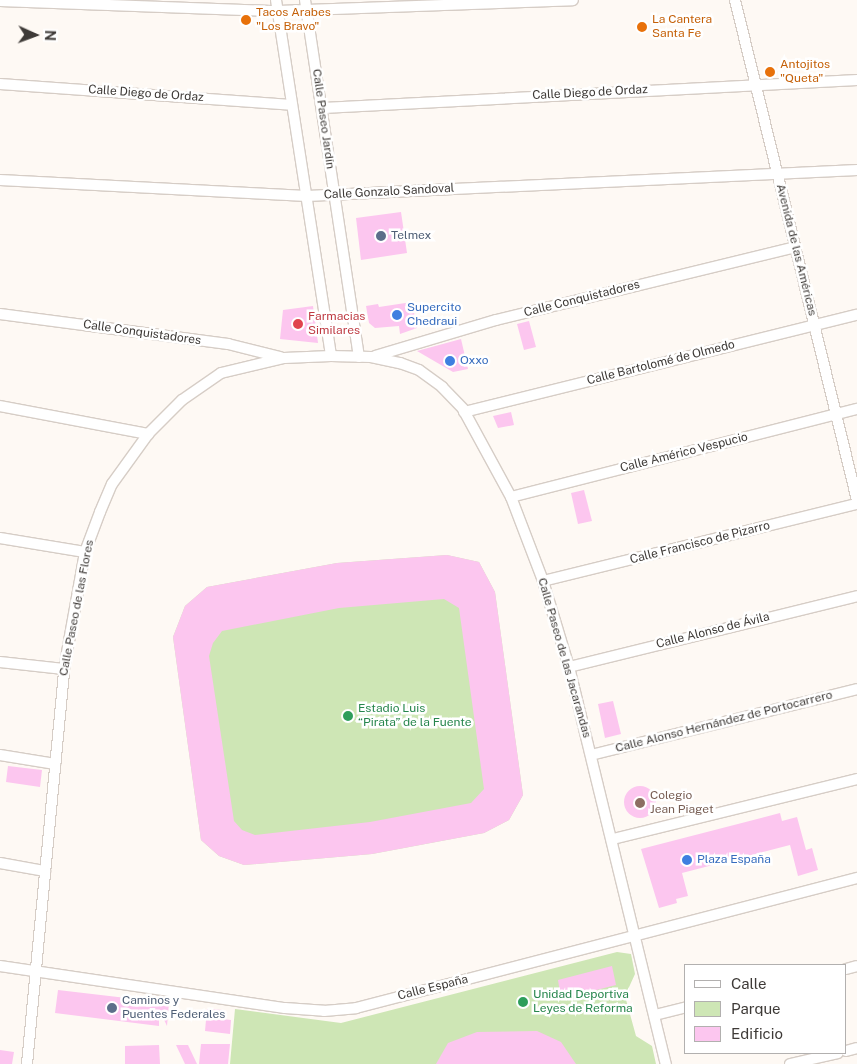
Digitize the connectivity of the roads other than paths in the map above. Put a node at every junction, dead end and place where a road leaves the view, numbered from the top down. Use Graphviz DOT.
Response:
graph roads {
  1 [pos="276,0"];
  2 [pos="573,0"];
  3 [pos="735,0"];
  4 [pos="0,1"];
  5 [pos="306,5"];
  6 [pos="278,11"];
  7 [pos="857,80"];
  8 [pos="0,84"];
  9 [pos="755,84"];
  10 [pos="291,104"];
  11 [pos="323,108"];
  12 [pos="857,170"];
  13 [pos="777,175"];
  14 [pos="0,180"];
  15 [pos="333,194"];
  16 [pos="307,196"];
  17 [pos="795,246"];
  18 [pos="0,314"];
  19 [pos="857,315"];
  20 [pos="814,326"];
  21 [pos="331,356"];
  22 [pos="359,356"];
  23 [pos="371,357"];
  24 [pos="284,358"];
  25 [pos="0,406"];
  26 [pos="857,409"];
  27 [pos="464,412"];
  28 [pos="836,414"];
  29 [pos="148,434"];
  30 [pos="511,497"];
  31 [pos="857,500"];
  32 [pos="857,504"];
  33 [pos="0,538"];
  34 [pos="85,552"];
  35 [pos="543,581"];
  36 [pos="857,596"];
  37 [pos="0,662"];
  38 [pos="569,667"];
  39 [pos="64,669"];
  40 [pos="857,689"];
  41 [pos="0,755"];
  42 [pos="592,755"];
  43 [pos="55,764"];
  44 [pos="857,779"];
  45 [pos="613,839"];
  46 [pos="0,863"];
  47 [pos="45,871"];
  48 [pos="857,878"];
  49 [pos="634,936"];
  50 [pos="0,966"];
  51 [pos="36,972"];
  52 [pos="684,1008"];
  53 [pos="655,1015"];
  54 [pos="834,1054"];
  55 [pos="28,1064"];
  56 [pos="666,1064"];
  57 [pos="790,1064"];
  1 -- 6 [label="street"];
  2 -- 5 [label="street"];
  3 -- 9 [label="street, Avenida de las Américas"];
  4 -- 6 [label="street"];
  5 -- 6 [label="street"];
  5 -- 11 [label="street, Calle Paseo Jardín"];
  6 -- 10 [label="street"];
  7 -- 9 [label="street, Calle Diego de Ordaz"];
  8 -- 10 [label="street, Calle Diego de Ordaz"];
  9 -- 11 [label="street, Calle Diego de Ordaz"];
  9 -- 13 [label="street, Avenida de las Américas"];
  10 -- 16 [label="street"];
  11 -- 15 [label="street, Calle Paseo Jardín"];
  12 -- 13 [label="street, Calle Gonzalo Sandoval"];
  13 -- 15 [label="street, Calle Gonzalo Sandoval"];
  13 -- 17 [label="street, Avenida de las Américas"];
  14 -- 16 [label="street, Calle Gonzalo Sandoval"];
  15 -- 16 [label="street, Calle Gonzalo Sandoval"];
  15 -- 22 [label="street, Calle Paseo Jardín"];
  16 -- 21 [label="street"];
  17 -- 20 [label="street, Avenida de las Américas"];
  17 -- 23 [label="street, Calle Conquistadores"];
  18 -- 24 [label="street, Calle Conquistadores"];
  19 -- 20 [label="street, Calle Bartolomé de Olmedo"];
  20 -- 27 [label="street, Calle Bartolomé de Olmedo"];
  20 -- 28 [label="street, Avenida de las Américas"];
  21 -- 22 [label="street, Calle Paseo de las Jacarandas"];
  21 -- 24 [label="street, Calle Paseo de las Flores"];
  22 -- 23 [label="street, Calle Paseo de las Jacarandas"];
  23 -- 27 [label="street, Calle Paseo de las Jacarandas"];
  24 -- 29 [label="street, Calle Paseo de las Flores"];
  25 -- 29 [label="street"];
  26 -- 28 [label="street, Calle Américo Vespucio"];
  27 -- 30 [label="street, Calle Paseo de las Jacarandas"];
  28 -- 30 [label="street, Calle Américo Vespucio"];
  28 -- 31 [label="street, Avenida de las Américas"];
  29 -- 34 [label="street, Calle Paseo de las Flores"];
  30 -- 35 [label="street, Calle Paseo de las Jacarandas"];
  32 -- 35 [label="street, Calle Francisco de Pizarro"];
  33 -- 34 [label="street"];
  34 -- 39 [label="street, Calle Paseo de las Flores"];
  35 -- 38 [label="street, Calle Paseo de las Jacarandas"];
  36 -- 38 [label="street, Calle Alonso de Ávila"];
  37 -- 39 [label="street"];
  38 -- 42 [label="street, Calle Paseo de las Jacarandas"];
  39 -- 43 [label="street, Calle Paseo de las Flores"];
  40 -- 42 [label="street, Calle Alonso Hernández de Portocarrero"];
  41 -- 43 [label="street"];
  42 -- 45 [label="street, Calle Paseo de las Jacarandas"];
  43 -- 47 [label="street, Calle Paseo de las Flores"];
  44 -- 45 [label="street"];
  45 -- 49 [label="street, Calle Paseo de las Jacarandas"];
  46 -- 47 [label="street"];
  47 -- 51 [label="street, Calle Paseo de las Flores"];
  48 -- 49 [label="street, Calle España"];
  49 -- 51 [label="street, Calle España"];
  49 -- 53 [label="street, Calle Paseo de las Jacarandas"];
  50 -- 51 [label="street, Calle España"];
  51 -- 55 [label="street, Calle Paseo de las Flores"];
  52 -- 53 [label="street"];
  53 -- 56 [label="street, Calle Paseo de las Jacarandas"];
  54 -- 57 [label="street"];
}
